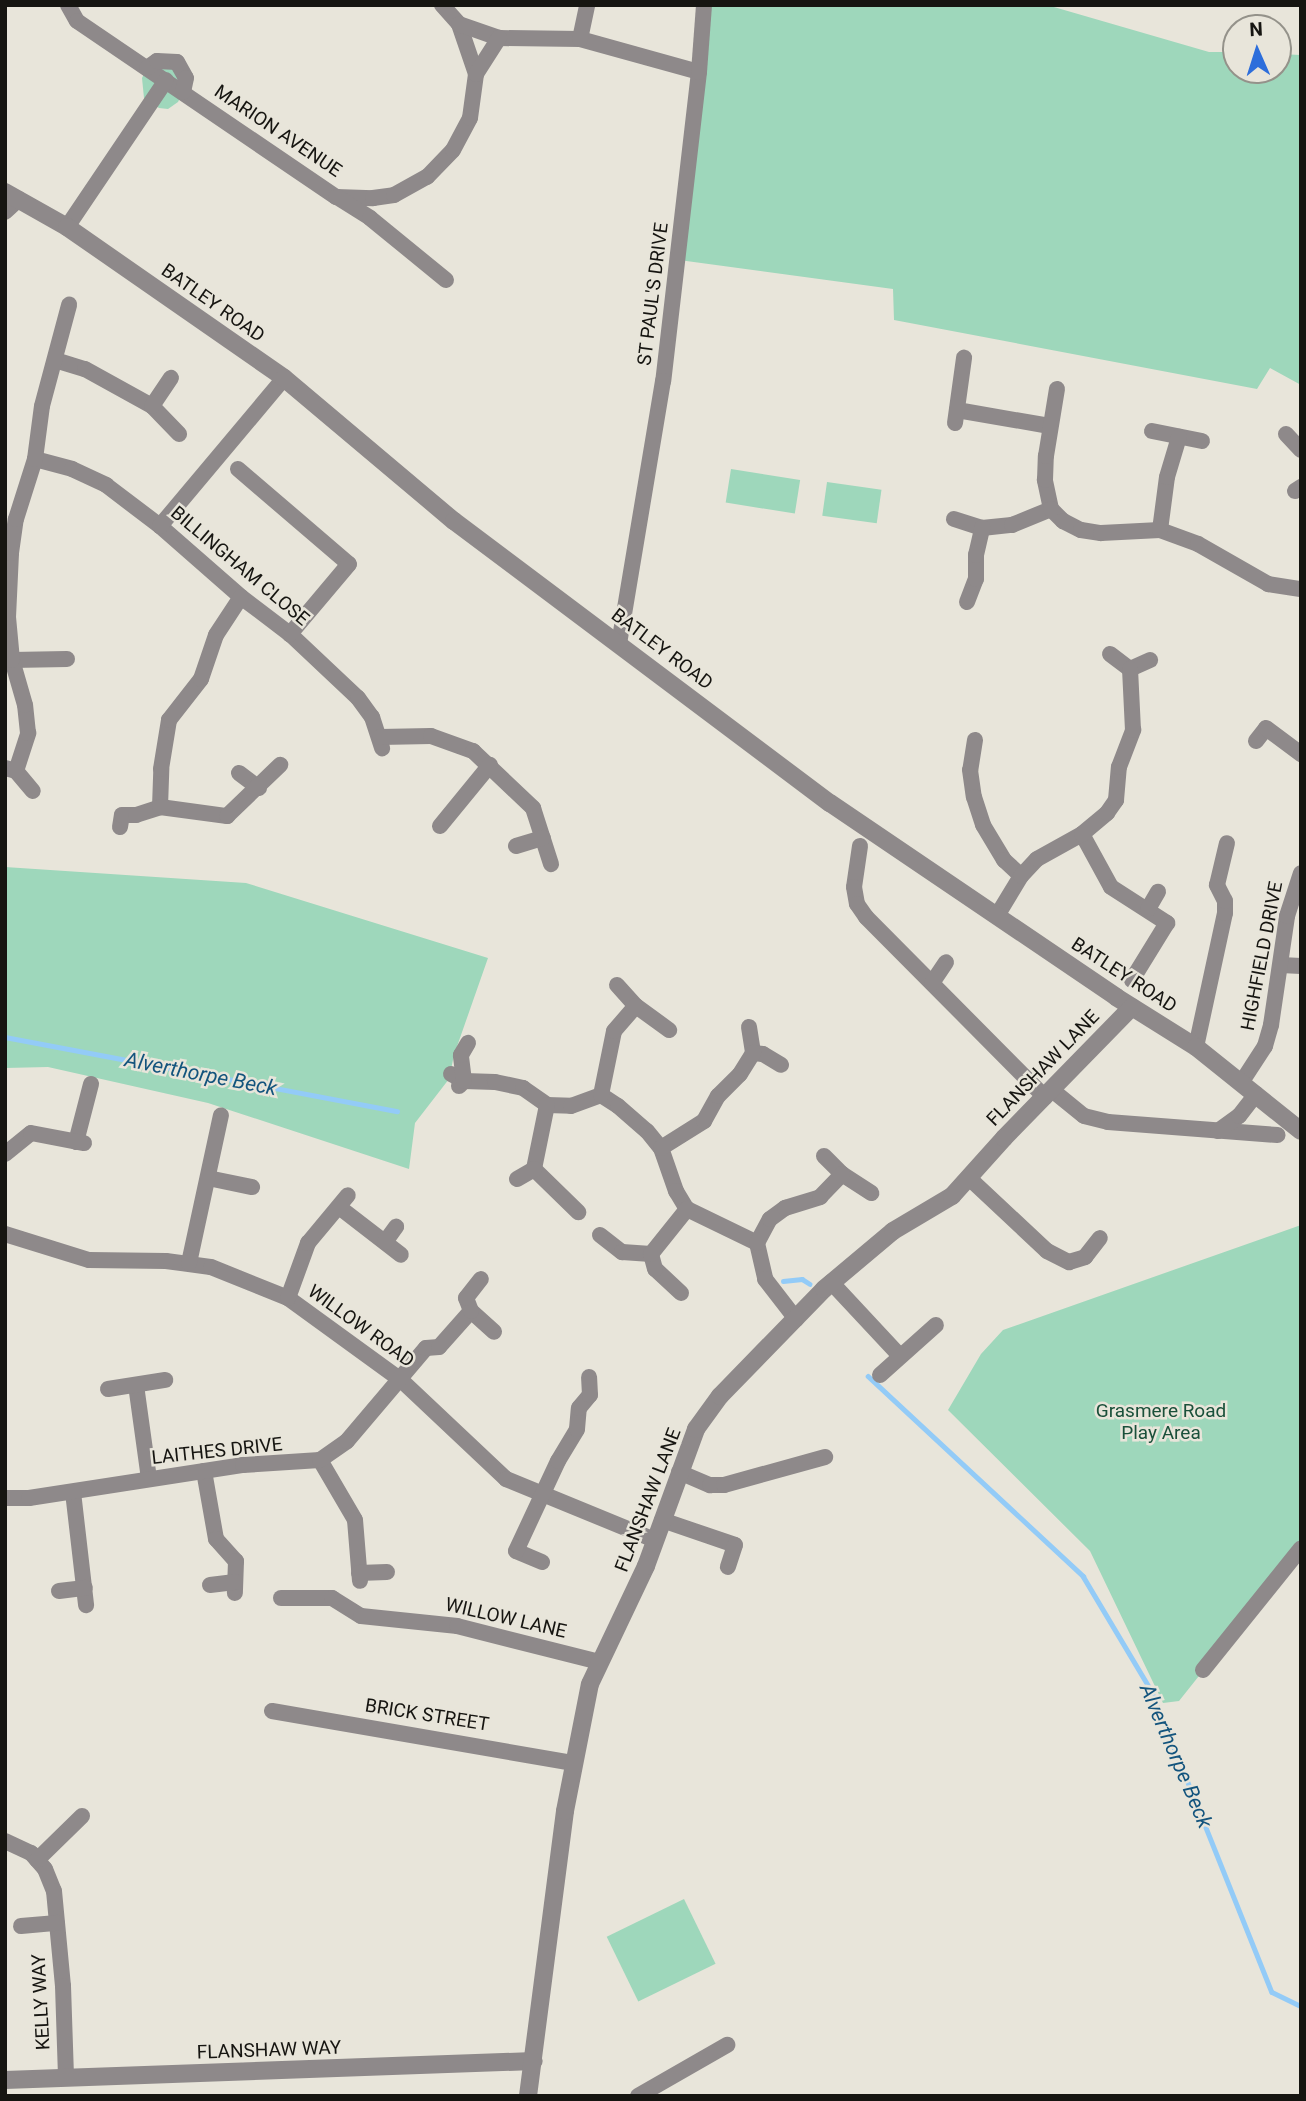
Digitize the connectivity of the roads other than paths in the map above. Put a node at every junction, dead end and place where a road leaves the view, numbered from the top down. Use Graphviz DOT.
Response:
graph roads {
  1 [pos="68,5"];
  2 [pos="442,5"];
  3 [pos="587,5"];
  4 [pos="704,5"];
  5 [pos="459,24"];
  6 [pos="499,38"];
  7 [pos="580,39"];
  8 [pos="147,68"];
  9 [pos="699,72"];
  10 [pos="476,74"];
  11 [pos="166,80"];
  12 [pos="183,92"];
  13 [pos="12,195"];
  14 [pos="337,197"];
  15 [pos="373,198"];
  16 [pos="5,212"];
  17 [pos="370,218"];
  18 [pos="67,227"];
  19 [pos="446,280"];
  20 [pos="69,305"];
  21 [pos="964,358"];
  22 [pos="55,360"];
  23 [pos="171,378"];
  24 [pos="284,378"];
  25 [pos="1057,389"];
  26 [pos="152,406"];
  27 [pos="1050,426"];
  28 [pos="1152,431"];
  29 [pos="179,434"];
  30 [pos="1286,434"];
  31 [pos="1178,437"];
  32 [pos="1202,441"];
  33 [pos="1301,450"];
  34 [pos="35,459"];
  35 [pos="238,469"];
  36 [pos="1051,509"];
  37 [pos="954,519"];
  38 [pos="160,526"];
  39 [pos="982,528"];
  40 [pos="1160,530"];
  41 [pos="1301,589"];
  42 [pos="241,597"];
  43 [pos="967,602"];
  44 [pos="7,617"];
  45 [pos="290,634"];
  46 [pos="619,643"];
  47 [pos="1110,654"];
  48 [pos="67,659"];
  49 [pos="12,660"];
  50 [pos="1150,660"];
  51 [pos="1130,669"];
  52 [pos="975,740"];
  53 [pos="1256,741"];
  54 [pos="1301,754"];
  55 [pos="280,765"];
  56 [pos="490,765"];
  57 [pos="11,770"];
  58 [pos="239,774"];
  59 [pos="259,788"];
  60 [pos="33,791"];
  61 [pos="160,807"];
  62 [pos="120,827"];
  63 [pos="440,827"];
  64 [pos="1082,835"];
  65 [pos="542,838"];
  66 [pos="1227,843"];
  67 [pos="516,846"];
  68 [pos="860,846"];
  69 [pos="551,864"];
  70 [pos="1301,873"];
  71 [pos="1021,876"];
  72 [pos="1158,892"];
  73 [pos="1148,909"];
  74 [pos="998,914"];
  75 [pos="946,962"];
  76 [pos="1281,965"];
  77 [pos="1301,966"];
  78 [pos="1132,979"];
  79 [pos="932,983"];
  80 [pos="617,985"];
  81 [pos="636,1006"];
  82 [pos="1132,1007"];
  83 [pos="749,1027"];
  84 [pos="669,1030"];
  85 [pos="468,1043"];
  86 [pos="1196,1047"];
  87 [pos="754,1053"];
  88 [pos="781,1065"];
  89 [pos="1241,1083"];
  90 [pos="91,1084"];
  91 [pos="1048,1093"];
  92 [pos="1256,1094"];
  93 [pos="601,1095"];
  94 [pos="547,1105"];
  95 [pos="221,1115"];
  96 [pos="1218,1131"];
  97 [pos="1301,1132"];
  98 [pos="1278,1135"];
  99 [pos="661,1148"];
  100 [pos="5,1154"];
  101 [pos="824,1156"];
  102 [pos="534,1169"];
  103 [pos="842,1174"];
  104 [pos="208,1178"];
  105 [pos="969,1178"];
  106 [pos="517,1179"];
  107 [pos="252,1187"];
  108 [pos="871,1193"];
  109 [pos="687,1209"];
  110 [pos="578,1212"];
  111 [pos="396,1227"];
  112 [pos="5,1234"];
  113 [pos="600,1235"];
  114 [pos="1100,1238"];
  115 [pos="385,1242"];
  116 [pos="757,1243"];
  117 [pos="651,1254"];
  118 [pos="401,1255"];
  119 [pos="190,1263"];
  120 [pos="481,1279"];
  121 [pos="831,1282"];
  122 [pos="681,1293"];
  123 [pos="288,1298"];
  124 [pos="471,1311"];
  125 [pos="796,1319"];
  126 [pos="936,1325"];
  127 [pos="494,1332"];
  128 [pos="900,1356"];
  129 [pos="880,1375"];
  130 [pos="589,1377"];
  131 [pos="166,1380"];
  132 [pos="401,1380"];
  133 [pos="136,1385"];
  134 [pos="108,1389"];
  135 [pos="825,1458"];
  136 [pos="320,1460"];
  137 [pos="204,1471"];
  138 [pos="679,1472"];
  139 [pos="149,1479"];
  140 [pos="73,1492"];
  141 [pos="541,1495"];
  142 [pos="5,1498"];
  143 [pos="662,1520"];
  144 [pos="655,1540"];
  145 [pos="1299,1554"];
  146 [pos="542,1562"];
  147 [pos="728,1567"];
  148 [pos="387,1572"];
  149 [pos="210,1585"];
  150 [pos="85,1588"];
  151 [pos="59,1591"];
  152 [pos="281,1598"];
  153 [pos="86,1605"];
  154 [pos="599,1662"];
  155 [pos="1203,1670"];
  156 [pos="272,1711"];
  157 [pos="573,1763"];
  158 [pos="82,1816"];
  159 [pos="5,1841"];
  160 [pos="37,1860"];
  161 [pos="57,1923"];
  162 [pos="21,1926"];
  163 [pos="727,2045"];
  164 [pos="534,2061"];
  165 [pos="66,2078"];
  166 [pos="5,2080"];
  167 [pos="528,2096"];
  168 [pos="638,2096"];
  1 -- 8 [label="street, MARION AVENUE"];
  2 -- 5 [label="street"];
  3 -- 7 [label="street"];
  4 -- 9 [label="street, ST PAUL'S DRIVE"];
  5 -- 6 [label="street"];
  5 -- 10 [label="street, MARION AVENUE"];
  6 -- 7 [label="street"];
  6 -- 10 [label="street, MARION AVENUE"];
  7 -- 9 [label="street"];
  8 -- 11 [label="street, MARION AVENUE"];
  8 -- 12 [label="street"];
  9 -- 46 [label="street, ST PAUL'S DRIVE"];
  10 -- 15 [label="street, MARION AVENUE"];
  11 -- 12 [label="street, MARION AVENUE"];
  11 -- 18 [label="street"];
  12 -- 14 [label="street, MARION AVENUE"];
  13 -- 16 [label="street"];
  13 -- 18 [label="street, BATLEY ROAD"];
  14 -- 15 [label="street, MARION AVENUE"];
  14 -- 17 [label="street"];
  15 -- 17 [label="street"];
  17 -- 19 [label="street"];
  18 -- 24 [label="street, BATLEY ROAD"];
  20 -- 22 [label="street"];
  21 -- 27 [label="street"];
  22 -- 26 [label="street"];
  22 -- 34 [label="street"];
  23 -- 26 [label="street"];
  24 -- 38 [label="street"];
  24 -- 46 [label="street, BATLEY ROAD"];
  25 -- 27 [label="street"];
  26 -- 29 [label="street"];
  27 -- 36 [label="street"];
  28 -- 31 [label="street"];
  30 -- 33 [label="street"];
  31 -- 32 [label="street"];
  31 -- 40 [label="street"];
  34 -- 38 [label="street, BILLINGHAM CLOSE"];
  34 -- 44 [label="street"];
  35 -- 45 [label="street"];
  36 -- 39 [label="street"];
  36 -- 40 [label="street"];
  37 -- 39 [label="street"];
  38 -- 42 [label="street, BILLINGHAM CLOSE"];
  39 -- 43 [label="street"];
  40 -- 41 [label="street"];
  42 -- 45 [label="street, BILLINGHAM CLOSE"];
  42 -- 61 [label="street"];
  44 -- 49 [label="street"];
  45 -- 56 [label="street, BILLINGHAM CLOSE"];
  46 -- 74 [label="street, BATLEY ROAD"];
  47 -- 51 [label="street"];
  48 -- 49 [label="street"];
  49 -- 57 [label="street"];
  50 -- 51 [label="street"];
  51 -- 64 [label="street"];
  52 -- 71 [label="street"];
  53 -- 54 [label="street"];
  55 -- 59 [label="street"];
  56 -- 63 [label="street"];
  56 -- 65 [label="street"];
  57 -- 60 [label="street"];
  58 -- 59 [label="street"];
  59 -- 61 [label="street"];
  61 -- 62 [label="street"];
  64 -- 71 [label="street"];
  64 -- 73 [label="street"];
  65 -- 67 [label="street"];
  65 -- 69 [label="street"];
  66 -- 86 [label="street"];
  68 -- 79 [label="street"];
  70 -- 76 [label="street, HIGHFIELD DRIVE"];
  71 -- 74 [label="street"];
  72 -- 73 [label="street"];
  73 -- 78 [label="street"];
  74 -- 82 [label="street, BATLEY ROAD"];
  75 -- 79 [label="street"];
  76 -- 77 [label="street"];
  76 -- 89 [label="street, HIGHFIELD DRIVE"];
  79 -- 91 [label="street"];
  80 -- 81 [label="street"];
  81 -- 84 [label="street"];
  81 -- 93 [label="street"];
  82 -- 86 [label="street, BATLEY ROAD"];
  82 -- 91 [label="street, FLANSHAW LANE"];
  83 -- 87 [label="street"];
  85 -- 94 [label="street"];
  86 -- 89 [label="street, BATLEY ROAD"];
  87 -- 88 [label="street"];
  87 -- 99 [label="street"];
  89 -- 92 [label="street, BATLEY ROAD"];
  90 -- 100 [label="street"];
  91 -- 96 [label="street"];
  91 -- 105 [label="street, FLANSHAW LANE"];
  92 -- 96 [label="street"];
  92 -- 97 [label="street, BATLEY ROAD"];
  93 -- 94 [label="street"];
  93 -- 99 [label="street"];
  94 -- 102 [label="street"];
  95 -- 104 [label="street"];
  96 -- 98 [label="street"];
  99 -- 109 [label="street"];
  101 -- 103 [label="street"];
  102 -- 106 [label="street"];
  102 -- 110 [label="street"];
  103 -- 108 [label="street"];
  103 -- 116 [label="street"];
  104 -- 107 [label="street"];
  104 -- 119 [label="street"];
  105 -- 114 [label="street"];
  105 -- 121 [label="street, FLANSHAW LANE"];
  109 -- 116 [label="street"];
  109 -- 117 [label="street"];
  111 -- 115 [label="street"];
  112 -- 119 [label="street, WILLOW ROAD"];
  113 -- 117 [label="street"];
  115 -- 118 [label="street"];
  115 -- 123 [label="street"];
  116 -- 125 [label="street"];
  117 -- 122 [label="street"];
  119 -- 123 [label="street, WILLOW ROAD"];
  120 -- 124 [label="street"];
  121 -- 125 [label="street, FLANSHAW LANE"];
  121 -- 128 [label="street"];
  123 -- 132 [label="street, WILLOW ROAD"];
  124 -- 127 [label="street"];
  124 -- 132 [label="street"];
  125 -- 138 [label="street, FLANSHAW LANE"];
  126 -- 128 [label="street"];
  128 -- 129 [label="street"];
  130 -- 141 [label="street"];
  131 -- 133 [label="street"];
  132 -- 136 [label="street"];
  132 -- 141 [label="street, WILLOW ROAD"];
  133 -- 134 [label="street"];
  133 -- 139 [label="street"];
  135 -- 138 [label="street"];
  136 -- 137 [label="street, LAITHES DRIVE"];
  136 -- 148 [label="street"];
  137 -- 139 [label="street, LAITHES DRIVE"];
  137 -- 149 [label="street"];
  138 -- 143 [label="street, FLANSHAW LANE"];
  139 -- 140 [label="street, LAITHES DRIVE"];
  140 -- 142 [label="street, LAITHES DRIVE"];
  140 -- 150 [label="street"];
  141 -- 144 [label="street, WILLOW ROAD"];
  141 -- 146 [label="street"];
  143 -- 144 [label="street, FLANSHAW LANE"];
  143 -- 147 [label="street"];
  144 -- 154 [label="street, FLANSHAW LANE"];
  145 -- 155 [label="street"];
  150 -- 151 [label="street"];
  150 -- 153 [label="street"];
  152 -- 154 [label="street, WILLOW LANE"];
  154 -- 157 [label="street, FLANSHAW LANE"];
  156 -- 157 [label="street, BRICK STREET"];
  157 -- 164 [label="street, FLANSHAW LANE"];
  158 -- 160 [label="street"];
  159 -- 160 [label="street"];
  160 -- 161 [label="street, KELLY WAY"];
  161 -- 162 [label="street"];
  161 -- 165 [label="street, KELLY WAY"];
  163 -- 168 [label="street"];
  164 -- 165 [label="street, FLANSHAW WAY"];
  164 -- 167 [label="street, FLANSHAW LANE"];
  165 -- 166 [label="street, FLANSHAW WAY"];
}
